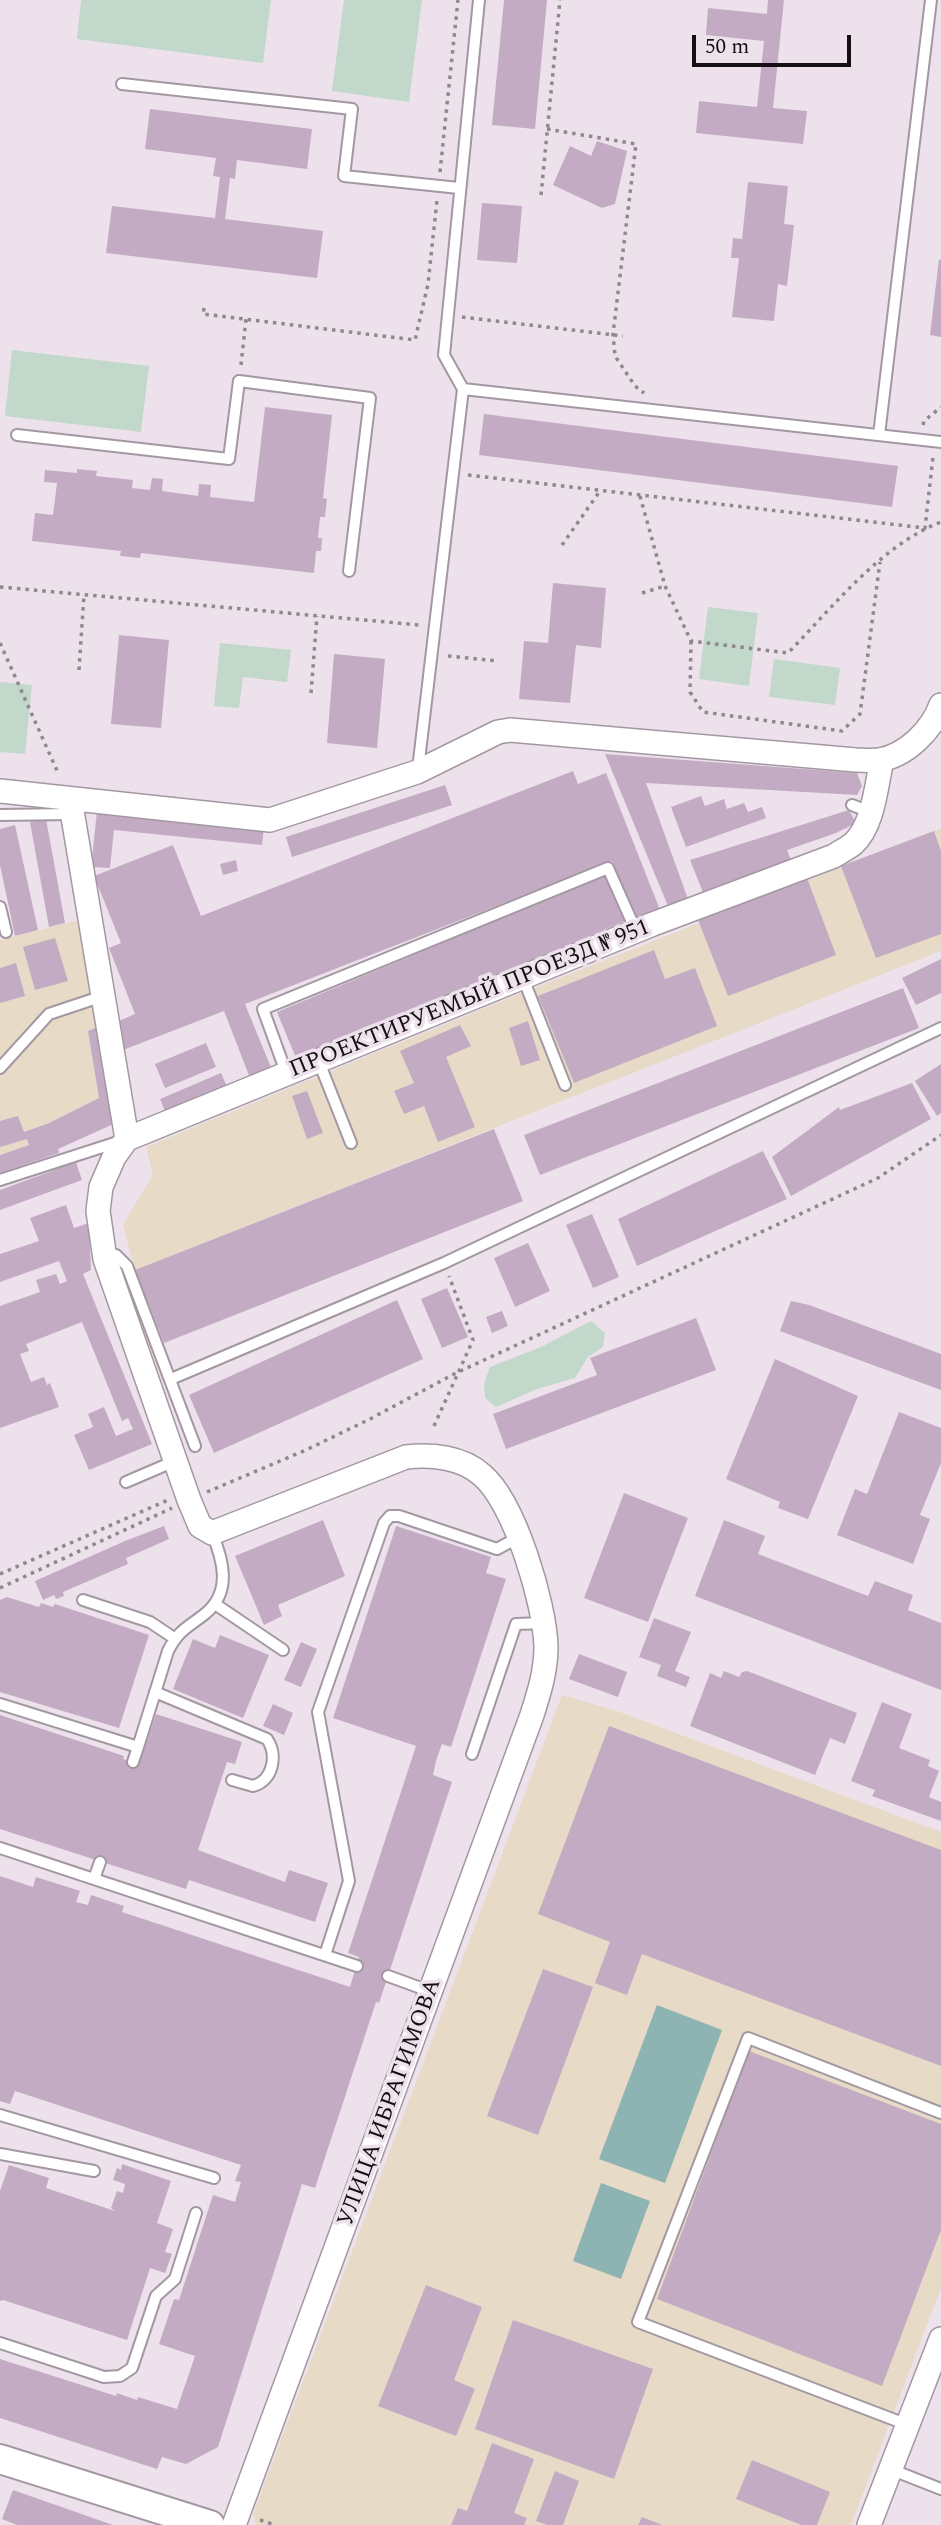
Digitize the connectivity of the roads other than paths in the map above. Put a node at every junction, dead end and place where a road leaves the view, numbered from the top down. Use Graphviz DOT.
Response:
graph roads {
  1 [pos="479,0"];
  2 [pos="931,0"];
  3 [pos="122,84"];
  4 [pos="459,188"];
  5 [pos="463,389"];
  6 [pos="17,435"];
  7 [pos="879,435"];
  8 [pos="938,441"];
  9 [pos="349,571"];
  10 [pos="941,705"];
  11 [pos="881,760"];
  12 [pos="417,772"];
  13 [pos="0,791"];
  14 [pos="71,806"];
  15 [pos="0,815"];
  16 [pos="0,907"];
  17 [pos="646,923"];
  18 [pos="6,932"];
  19 [pos="523,978"];
  20 [pos="103,996"];
  21 [pos="941,1028"];
  22 [pos="319,1062"];
  23 [pos="0,1068"];
  24 [pos="287,1075"];
  25 [pos="565,1085"];
  26 [pos="127,1139"];
  27 [pos="351,1143"];
  28 [pos="0,1180"];
  29 [pos="105,1259"];
  30 [pos="172,1379"];
  31 [pos="195,1446"];
  32 [pos="175,1461"];
  33 [pos="127,1482"];
  34 [pos="212,1533"];
  35 [pos="519,1537"];
  36 [pos="83,1600"];
  37 [pos="215,1604"];
  38 [pos="545,1623"];
  39 [pos="174,1638"];
  40 [pos="283,1650"];
  41 [pos="155,1692"];
  42 [pos="0,1704"];
  43 [pos="138,1747"];
  44 [pos="471,1754"];
  45 [pos="133,1762"];
  46 [pos="232,1780"];
  47 [pos="0,1848"];
  48 [pos="100,1861"];
  49 [pos="94,1880"];
  50 [pos="325,1955"];
  51 [pos="357,1966"];
  52 [pos="388,1976"];
  53 [pos="432,1992"];
  54 [pos="941,2113"];
  55 [pos="0,2115"];
  56 [pos="0,2154"];
  57 [pos="94,2172"];
  58 [pos="214,2178"];
  59 [pos="196,2213"];
  60 [pos="941,2339"];
  61 [pos="0,2343"];
  62 [pos="908,2425"];
  63 [pos="0,2459"];
  64 [pos="890,2469"];
  65 [pos="941,2489"];
  66 [pos="210,2525"];
  67 [pos="234,2525"];
  68 [pos="869,2525"];
  1 -- 4 [label="lane"];
  2 -- 7 [label="lane"];
  3 -- 4 [label="lane"];
  4 -- 5 [label="lane"];
  5 -- 7 [label="lane"];
  5 -- 12 [label="lane"];
  6 -- 9 [label="lane"];
  7 -- 8 [label="lane"];
  10 -- 11 [label="street"];
  11 -- 12 [label="street"];
  11 -- 17 [label="street, ПРОЕКТИРУЕМЫЙ ПРОЕЗД № 951"];
  12 -- 14 [label="street"];
  13 -- 14 [label="street"];
  14 -- 15 [label="lane"];
  14 -- 20 [label="street"];
  16 -- 18 [label="lane"];
  17 -- 19 [label="street, ПРОЕКТИРУЕМЫЙ ПРОЕЗД № 951"];
  17 -- 24 [label="lane"];
  19 -- 22 [label="street, ПРОЕКТИРУЕМЫЙ ПРОЕЗД № 951"];
  19 -- 25 [label="lane"];
  20 -- 23 [label="lane"];
  20 -- 26 [label="street"];
  21 -- 30 [label="lane"];
  22 -- 24 [label="street, ПРОЕКТИРУЕМЫЙ ПРОЕЗД № 951"];
  22 -- 27 [label="lane"];
  24 -- 26 [label="street, ПРОЕКТИРУЕМЫЙ ПРОЕЗД № 951"];
  26 -- 28 [label="lane, ПРОЕКТИРУЕМЫЙ ПРОЕЗД № 951"];
  26 -- 29 [label="street"];
  29 -- 30 [label="lane"];
  29 -- 32 [label="street"];
  30 -- 31 [label="lane"];
  32 -- 33 [label="lane"];
  32 -- 34 [label="street"];
  34 -- 35 [label="street, УЛИЦА ИБРАГИМОВА"];
  34 -- 37 [label="lane"];
  35 -- 38 [label="street, УЛИЦА ИБРАГИМОВА"];
  35 -- 50 [label="lane"];
  36 -- 39 [label="lane"];
  37 -- 39 [label="lane"];
  37 -- 40 [label="lane"];
  38 -- 44 [label="lane"];
  38 -- 53 [label="street, УЛИЦА ИБРАГИМОВА"];
  39 -- 41 [label="lane"];
  41 -- 43 [label="lane"];
  41 -- 46 [label="lane"];
  42 -- 43 [label="lane"];
  43 -- 45 [label="lane"];
  47 -- 49 [label="lane"];
  48 -- 49 [label="lane"];
  49 -- 50 [label="lane"];
  50 -- 51 [label="lane"];
  52 -- 53 [label="lane"];
  53 -- 67 [label="street, УЛИЦА ИБРАГИМОВА"];
  54 -- 62 [label="lane"];
  55 -- 58 [label="lane"];
  56 -- 57 [label="lane"];
  59 -- 61 [label="lane"];
  60 -- 62 [label="street"];
  62 -- 64 [label="street"];
  63 -- 66 [label="street"];
  64 -- 65 [label="lane"];
  64 -- 68 [label="street"];
}
